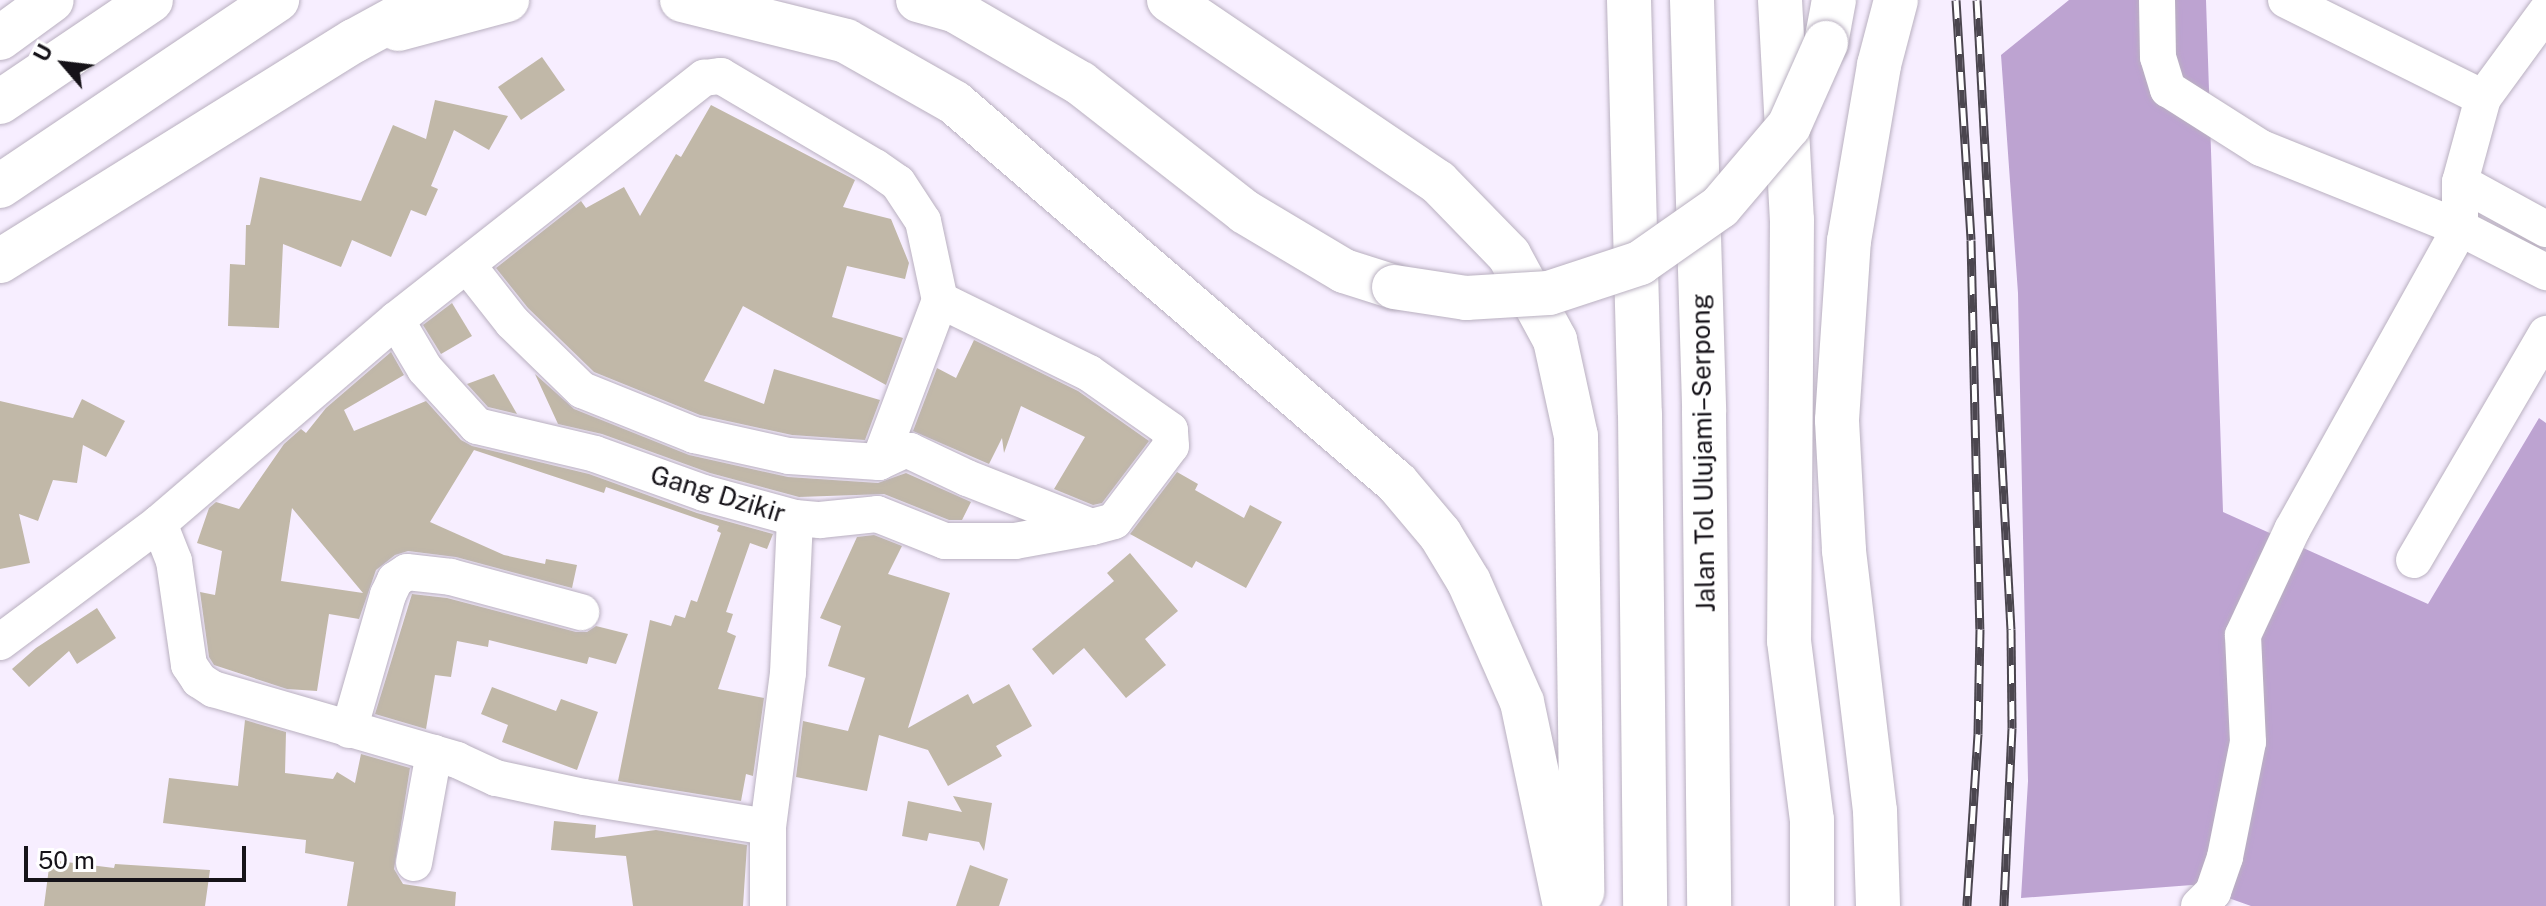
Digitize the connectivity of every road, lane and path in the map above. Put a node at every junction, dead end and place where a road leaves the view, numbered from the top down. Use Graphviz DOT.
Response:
graph roads {
  1 [pos="52,0"];
  2 [pos="151,0"];
  3 [pos="277,0"];
  4 [pos="429,0"];
  5 [pos="507,0"];
  6 [pos="682,0"];
  7 [pos="918,0"];
  8 [pos="1169,0"];
  9 [pos="1629,0"];
  10 [pos="1692,0"];
  11 [pos="1780,0"];
  12 [pos="1834,0"];
  13 [pos="1896,0"];
  14 [pos="2157,0"];
  15 [pos="2286,0"];
  16 [pos="2546,12"];
  17 [pos="0,38"];
  18 [pos="354,41"];
  19 [pos="2483,98"];
  20 [pos="0,102"];
  21 [pos="2460,182"];
  22 [pos="0,186"];
  23 [pos="2460,228"];
  24 [pos="2546,229"];
  25 [pos="0,261"];
  26 [pos="468,266"];
  27 [pos="2546,272"];
  28 [pos="940,300"];
  29 [pos="396,320"];
  30 [pos="2541,353"];
  31 [pos="879,462"];
  32 [pos="795,518"];
  33 [pos="159,523"];
  34 [pos="1092,527"];
  35 [pos="2414,560"];
  36 [pos="581,612"];
  37 [pos="0,642"];
  38 [pos="349,730"];
  39 [pos="434,753"];
  40 [pos="768,827"];
  41 [pos="414,863"];
  42 [pos="768,906"];
  43 [pos="1565,906"];
  44 [pos="1582,906"];
  45 [pos="1645,906"];
  46 [pos="1709,906"];
  47 [pos="1812,906"];
  48 [pos="1878,906"];
  49 [pos="2199,906"];
  1 -- 17 [label="highway"];
  2 -- 20 [label="highway"];
  3 -- 22 [label="highway"];
  4 -- 18 [label="highway"];
  5 -- 18 [label="highway"];
  6 -- 43 [label="highway"];
  7 -- 12 [label="highway, bridge"];
  8 -- 44 [label="highway"];
  9 -- 45 [label="highway"];
  10 -- 46 [label="highway, Jalan Tol Ulujami–Serpong"];
  11 -- 47 [label="highway"];
  13 -- 48 [label="highway"];
  14 -- 23 [label="street"];
  15 -- 19 [label="street"];
  16 -- 19 [label="street"];
  18 -- 25 [label="highway"];
  19 -- 21 [label="street"];
  21 -- 23 [label="street"];
  21 -- 24 [label="street"];
  23 -- 27 [label="street"];
  23 -- 49 [label="street"];
  26 -- 28 [label="street"];
  26 -- 29 [label="street"];
  26 -- 31 [label="street"];
  28 -- 31 [label="street"];
  28 -- 34 [label="street"];
  29 -- 32 [label="street, Gang Dzikir"];
  29 -- 33 [label="street"];
  30 -- 35 [label="street"];
  31 -- 34 [label="street"];
  32 -- 34 [label="street, Gang Dzikir"];
  32 -- 40 [label="street"];
  33 -- 37 [label="street"];
  33 -- 38 [label="street"];
  36 -- 38 [label="street"];
  38 -- 39 [label="street"];
  39 -- 40 [label="street"];
  39 -- 41 [label="street"];
  40 -- 42 [label="street"];
}
